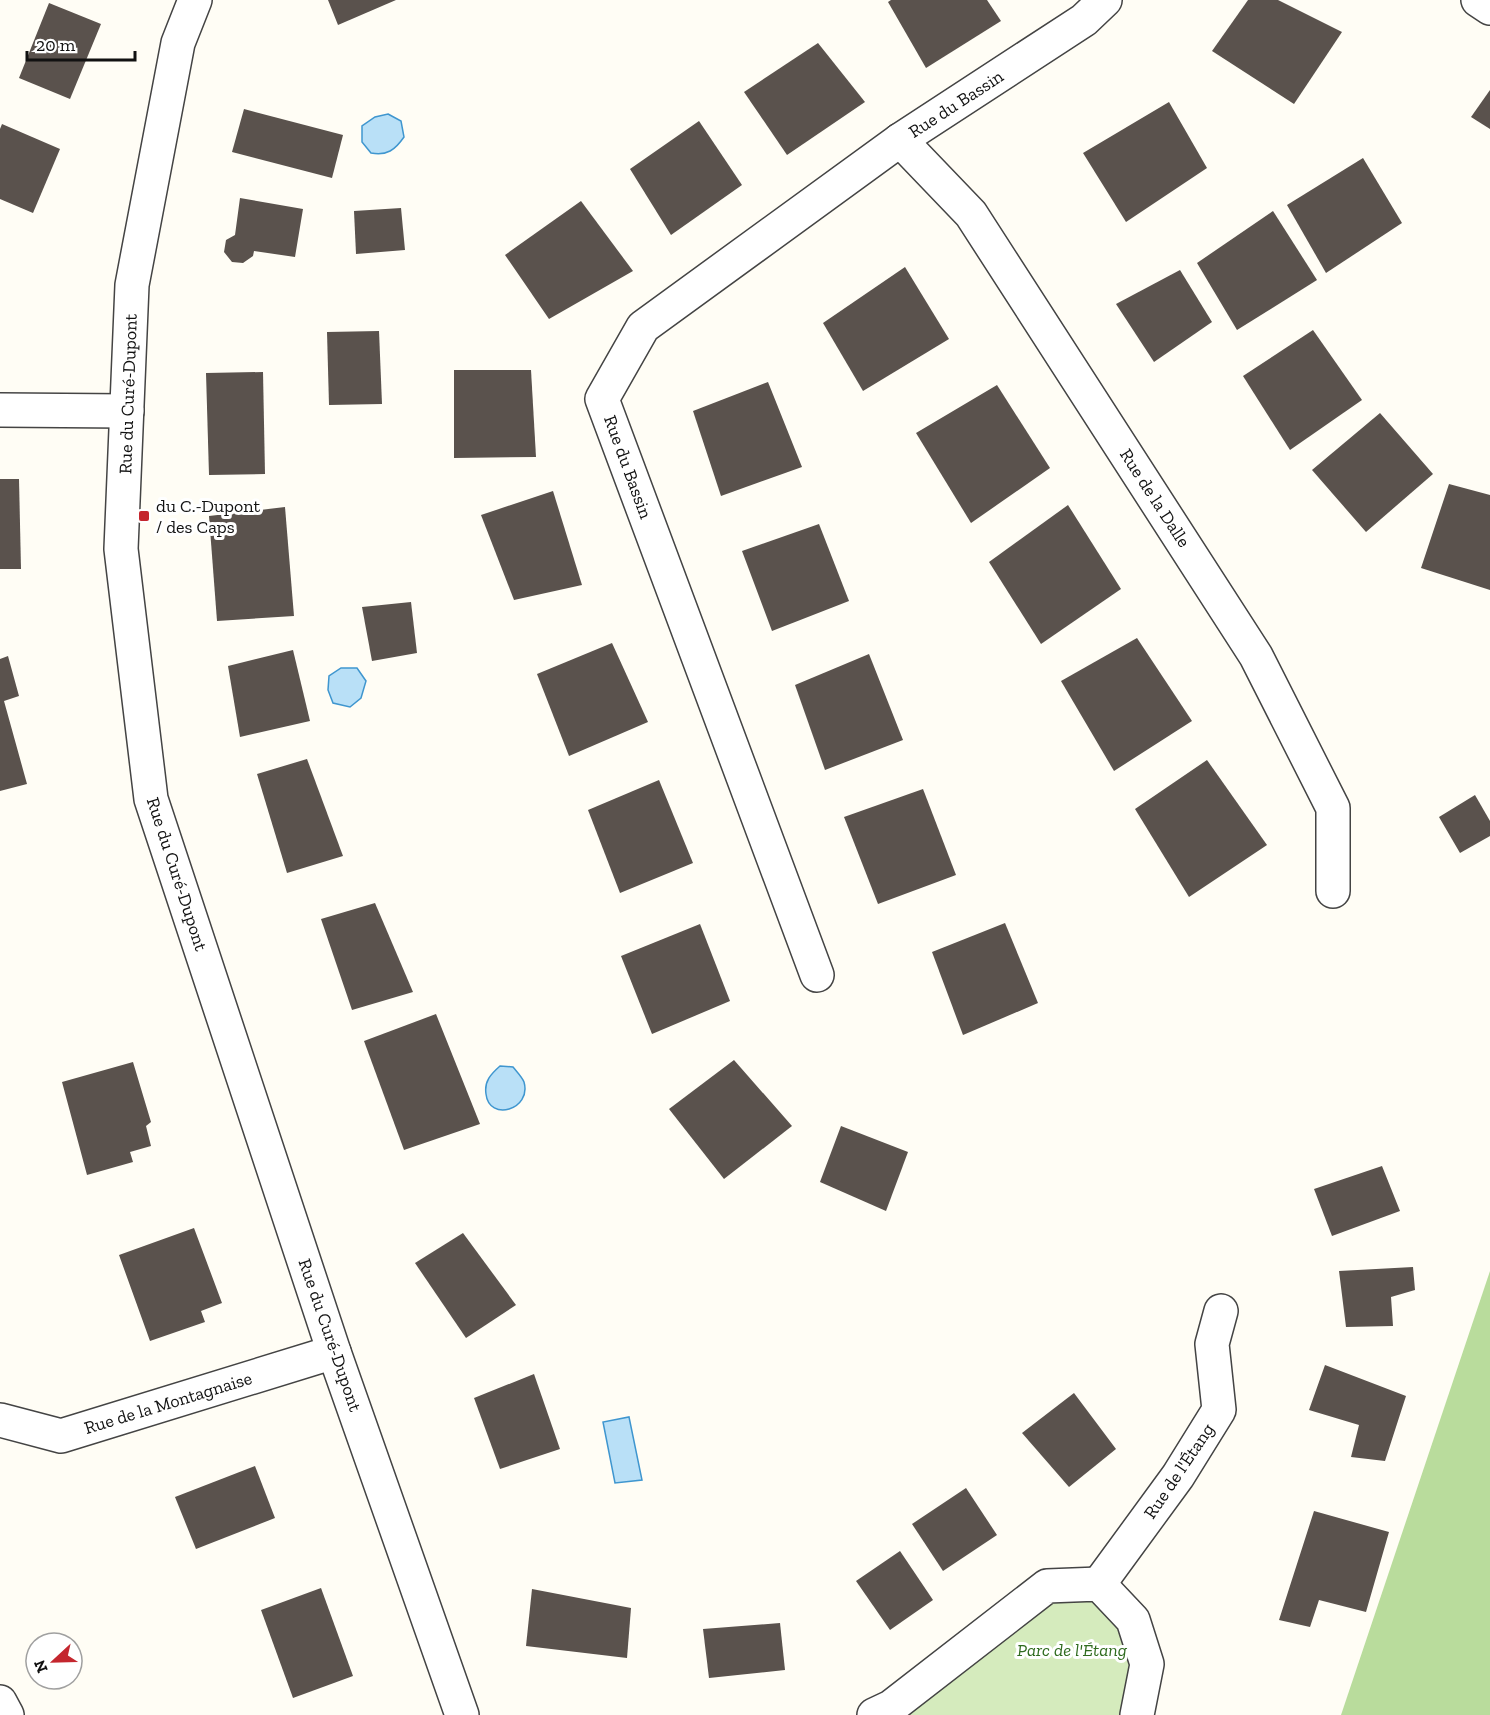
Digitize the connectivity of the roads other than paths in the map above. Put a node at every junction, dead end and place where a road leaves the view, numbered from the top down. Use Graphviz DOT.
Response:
graph roads {
  1 [pos="195,0"];
  2 [pos="1105,0"];
  3 [pos="1478,0"];
  4 [pos="1490,8"];
  5 [pos="900,140"];
  6 [pos="0,410"];
  7 [pos="127,411"];
  8 [pos="1333,891"];
  9 [pos="818,975"];
  10 [pos="1221,1311"];
  11 [pos="334,1352"];
  12 [pos="0,1420"];
  13 [pos="1099,1584"];
  14 [pos="0,1702"];
  15 [pos="7,1715"];
  16 [pos="462,1715"];
  17 [pos="874,1715"];
  18 [pos="1137,1715"];
  1 -- 7 [label="street, Rue du Curé-Dupont"];
  2 -- 5 [label="street, Rue du Bassin"];
  3 -- 4 [label="street"];
  5 -- 8 [label="street, Rue de la Dalle"];
  5 -- 9 [label="street, Rue du Bassin"];
  6 -- 7 [label="street"];
  7 -- 11 [label="street, Rue du Curé-Dupont"];
  10 -- 13 [label="street, Rue de l'Étang"];
  11 -- 12 [label="street, Rue de la Montagnaise"];
  11 -- 16 [label="street, Rue du Curé-Dupont"];
  13 -- 17 [label="street"];
  13 -- 18 [label="street"];
  14 -- 15 [label="street"];
}
